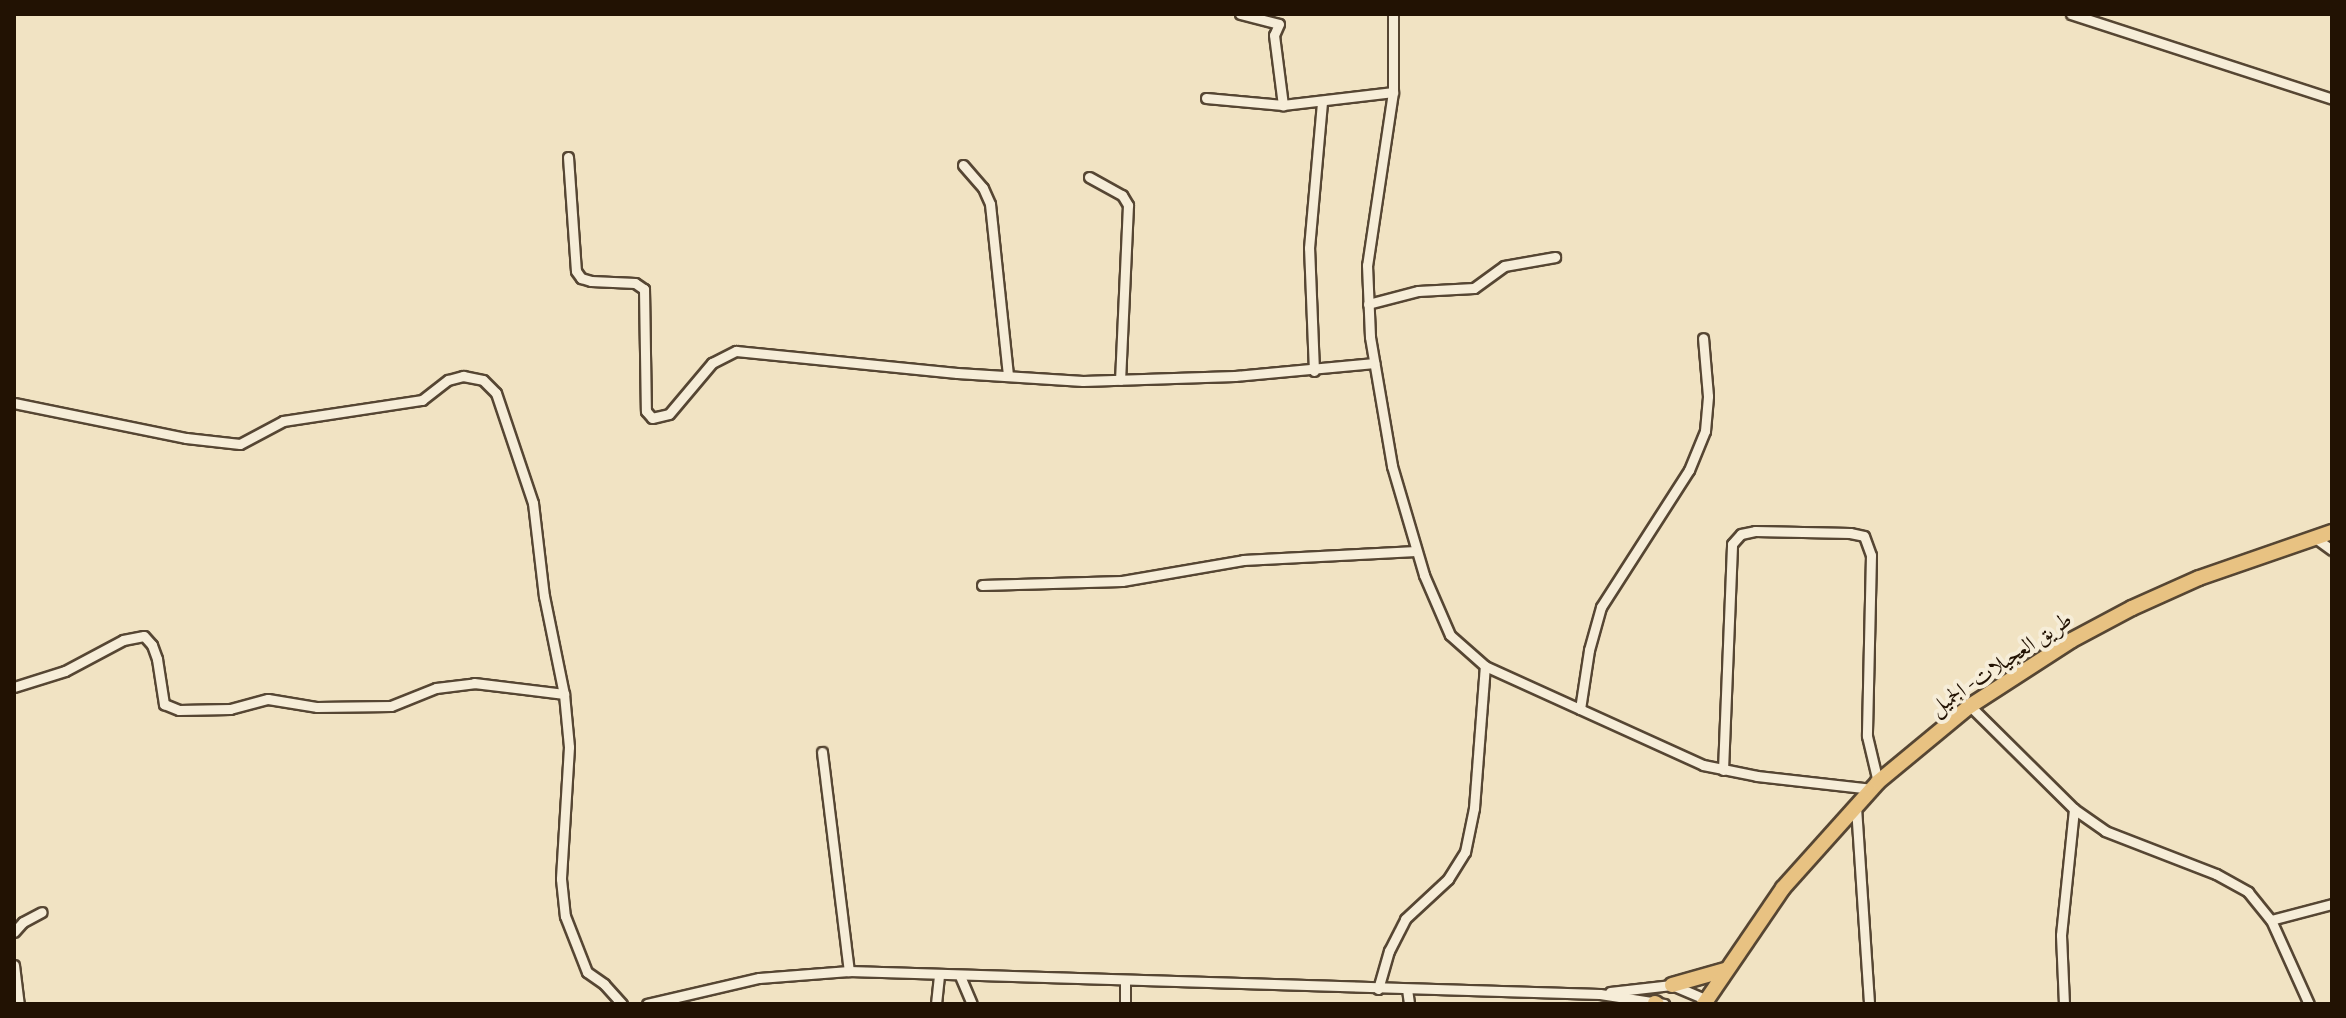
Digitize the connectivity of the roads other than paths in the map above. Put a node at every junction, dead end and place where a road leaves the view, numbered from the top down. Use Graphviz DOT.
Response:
graph roads {
  1 [pos="1240,14"];
  2 [pos="1393,14"];
  3 [pos="2071,14"];
  4 [pos="1280,19"];
  5 [pos="1393,92"];
  6 [pos="1206,98"];
  7 [pos="2332,99"];
  8 [pos="1322,103"];
  9 [pos="1283,105"];
  10 [pos="568,157"];
  11 [pos="963,165"];
  12 [pos="1089,177"];
  13 [pos="1555,257"];
  14 [pos="1368,304"];
  15 [pos="1703,338"];
  16 [pos="1374,363"];
  17 [pos="1314,371"];
  18 [pos="1008,376"];
  19 [pos="1120,380"];
  20 [pos="14,403"];
  21 [pos="2332,532"];
  22 [pos="2314,537"];
  23 [pos="2332,550"];
  24 [pos="1416,551"];
  25 [pos="982,585"];
  26 [pos="1485,666"];
  27 [pos="14,687"];
  28 [pos="564,694"];
  29 [pos="1970,706"];
  30 [pos="1580,709"];
  31 [pos="822,752"];
  32 [pos="1723,770"];
  33 [pos="1875,786"];
  34 [pos="1856,807"];
  35 [pos="2074,809"];
  36 [pos="2332,904"];
  37 [pos="42,912"];
  38 [pos="2271,920"];
  39 [pos="14,932"];
  40 [pos="14,965"];
  41 [pos="1725,970"];
  42 [pos="849,971"];
  43 [pos="939,975"];
  44 [pos="960,976"];
  45 [pos="1125,981"];
  46 [pos="1672,985"];
  47 [pos="1378,989"];
  48 [pos="1407,989"];
  49 [pos="1600,994"];
  50 [pos="1706,1002"];
  51 [pos="19,1004"];
  52 [pos="622,1004"];
  53 [pos="647,1004"];
  54 [pos="936,1004"];
  55 [pos="972,1004"];
  56 [pos="1125,1004"];
  57 [pos="1409,1004"];
  58 [pos="1656,1004"];
  59 [pos="1664,1004"];
  60 [pos="1869,1004"];
  61 [pos="2064,1004"];
  62 [pos="2309,1004"];
  1 -- 4 [label="street"];
  2 -- 5 [label="street"];
  3 -- 7 [label="street"];
  4 -- 9 [label="street"];
  5 -- 8 [label="street"];
  5 -- 14 [label="street"];
  6 -- 9 [label="street"];
  8 -- 9 [label="street"];
  8 -- 17 [label="street"];
  10 -- 18 [label="street"];
  11 -- 18 [label="street"];
  12 -- 19 [label="street"];
  13 -- 14 [label="street"];
  14 -- 16 [label="street"];
  15 -- 30 [label="street"];
  16 -- 17 [label="street"];
  16 -- 24 [label="street"];
  17 -- 19 [label="street"];
  18 -- 19 [label="street"];
  20 -- 28 [label="street"];
  21 -- 22 [label="main road, طريق العجيلات- الجميل"];
  22 -- 23 [label="street"];
  22 -- 29 [label="main road, طريق العجيلات- الجميل"];
  24 -- 25 [label="street"];
  24 -- 26 [label="street"];
  26 -- 30 [label="street"];
  26 -- 47 [label="street"];
  27 -- 28 [label="street"];
  28 -- 52 [label="street"];
  29 -- 33 [label="main road, طريق العجيلات- الجميل"];
  29 -- 35 [label="street"];
  30 -- 32 [label="street"];
  31 -- 42 [label="street"];
  32 -- 33 [label="street"];
  32 -- 33 [label="street"];
  33 -- 34 [label="main road, طريق العجيلات- الجميل"];
  34 -- 41 [label="main road, طريق العجيلات- الجميل"];
  34 -- 60 [label="street"];
  35 -- 38 [label="street"];
  35 -- 61 [label="street"];
  36 -- 38 [label="street"];
  37 -- 39 [label="street"];
  38 -- 62 [label="street"];
  40 -- 51 [label="street"];
  41 -- 46 [label="main road"];
  41 -- 50 [label="main road, طريق العجيلات- الجميل"];
  42 -- 43 [label="street"];
  42 -- 53 [label="street"];
  43 -- 44 [label="street"];
  43 -- 54 [label="street"];
  44 -- 45 [label="street"];
  44 -- 55 [label="street"];
  45 -- 47 [label="street"];
  45 -- 56 [label="street"];
  46 -- 49 [label="street"];
  46 -- 50 [label="street"];
  47 -- 48 [label="street"];
  48 -- 49 [label="street"];
  48 -- 57 [label="street"];
  49 -- 58 [label="street"];
  58 -- 59 [label="street"];
}
